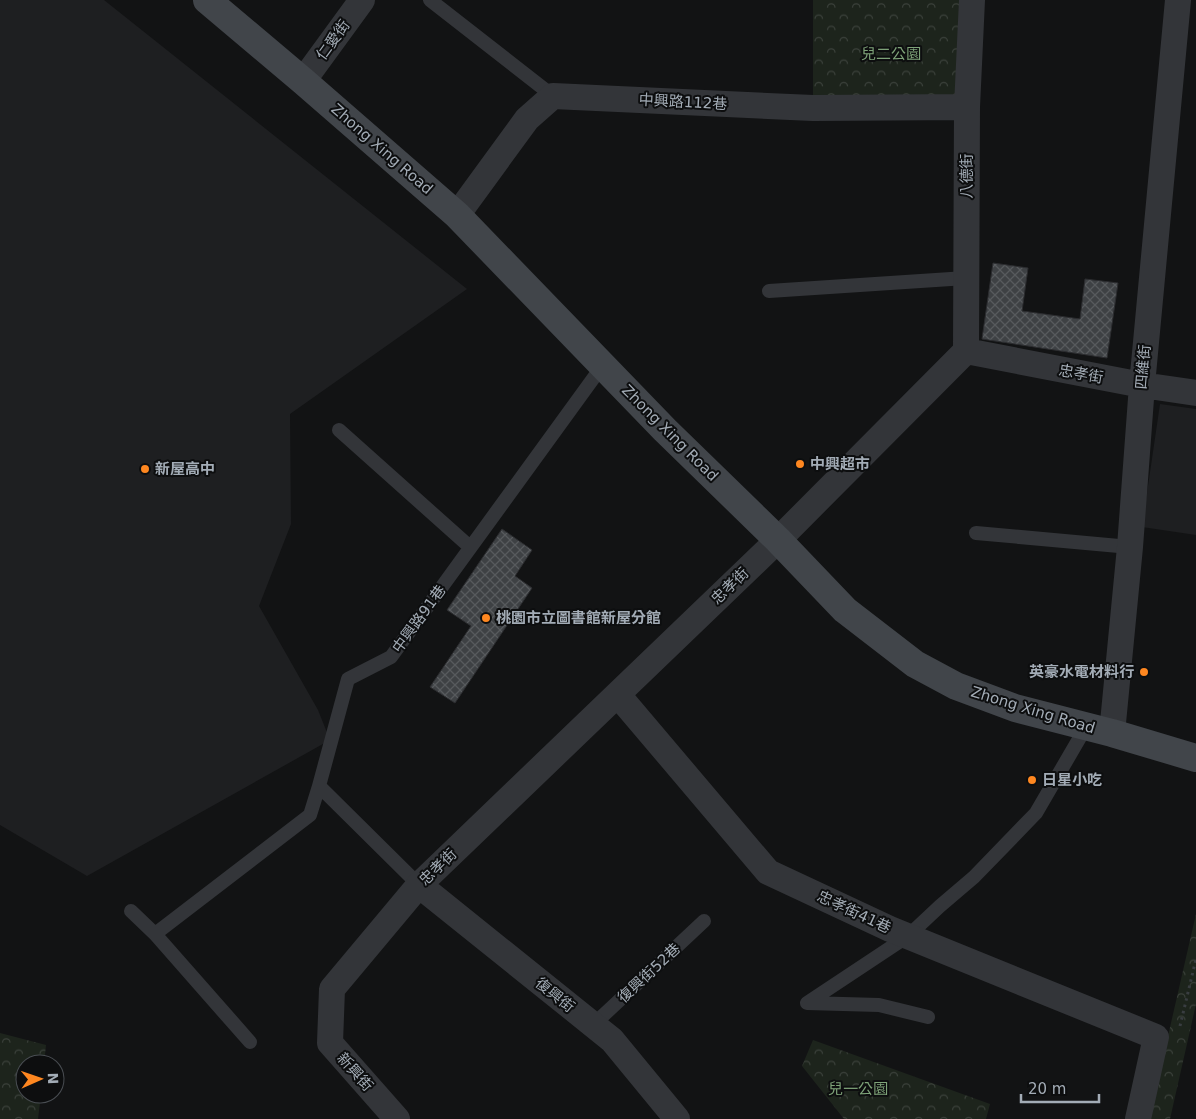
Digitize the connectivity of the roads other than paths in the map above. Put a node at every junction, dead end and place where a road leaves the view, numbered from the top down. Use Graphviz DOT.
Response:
graph roads {
  1 [pos="207,0"];
  2 [pos="362,0"];
  3 [pos="430,0"];
  4 [pos="972,0"];
  5 [pos="1178,0"];
  6 [pos="303,80"];
  7 [pos="553,96"];
  8 [pos="967,107"];
  9 [pos="457,215"];
  10 [pos="966,278"];
  11 [pos="768,290"];
  12 [pos="966,351"];
  13 [pos="603,365"];
  14 [pos="1142,385"];
  15 [pos="1196,393"];
  16 [pos="339,430"];
  17 [pos="976,533"];
  18 [pos="778,540"];
  19 [pos="1130,546"];
  20 [pos="470,547"];
  21 [pos="618,695"];
  22 [pos="1086,727"];
  23 [pos="1112,733"];
  24 [pos="1196,758"];
  25 [pos="319,786"];
  26 [pos="419,885"];
  27 [pos="131,912"];
  28 [pos="704,921"];
  29 [pos="155,934"];
  30 [pos="908,936"];
  31 [pos="332,989"];
  32 [pos="928,1017"];
  33 [pos="593,1025"];
  34 [pos="250,1042"];
  35 [pos="397,1119"];
  36 [pos="677,1119"];
  37 [pos="1138,1119"];
  1 -- 6 [label="street, Zhong Xing Road"];
  2 -- 6 [label="street, 仁愛街"];
  3 -- 7 [label="lane"];
  4 -- 8 [label="street, 八德街"];
  5 -- 14 [label="street, 四維街"];
  6 -- 9 [label="street, Zhong Xing Road"];
  7 -- 8 [label="street, 中興路112巷"];
  7 -- 9 [label="street"];
  8 -- 10 [label="street, 八德街"];
  9 -- 13 [label="street, Zhong Xing Road"];
  10 -- 11 [label="lane"];
  10 -- 12 [label="street, 八德街"];
  12 -- 14 [label="street, 忠孝街"];
  12 -- 18 [label="street, 忠孝街"];
  13 -- 18 [label="street, Zhong Xing Road"];
  13 -- 20 [label="lane, 中興路91巷"];
  14 -- 15 [label="street, 忠孝街"];
  14 -- 19 [label="street, 四維街"];
  16 -- 20 [label="lane"];
  17 -- 19 [label="lane"];
  18 -- 21 [label="street, 忠孝街"];
  18 -- 22 [label="street, Zhong Xing Road"];
  19 -- 23 [label="street, 四維街"];
  20 -- 25 [label="lane, 中興路91巷"];
  21 -- 26 [label="street, 忠孝街"];
  21 -- 30 [label="street, 忠孝街41巷"];
  22 -- 23 [label="street, Zhong Xing Road"];
  22 -- 30 [label="lane"];
  23 -- 24 [label="street, Zhong Xing Road"];
  25 -- 26 [label="lane"];
  25 -- 29 [label="lane, 中興路91巷"];
  26 -- 31 [label="street, 忠孝街"];
  26 -- 33 [label="street, 復興街"];
  27 -- 29 [label="lane"];
  28 -- 33 [label="lane, 復興街52巷"];
  29 -- 34 [label="lane"];
  30 -- 32 [label="lane"];
  30 -- 37 [label="street, 忠孝街41巷"];
  31 -- 35 [label="street, 新興街"];
  33 -- 36 [label="street, 復興街"];
}
